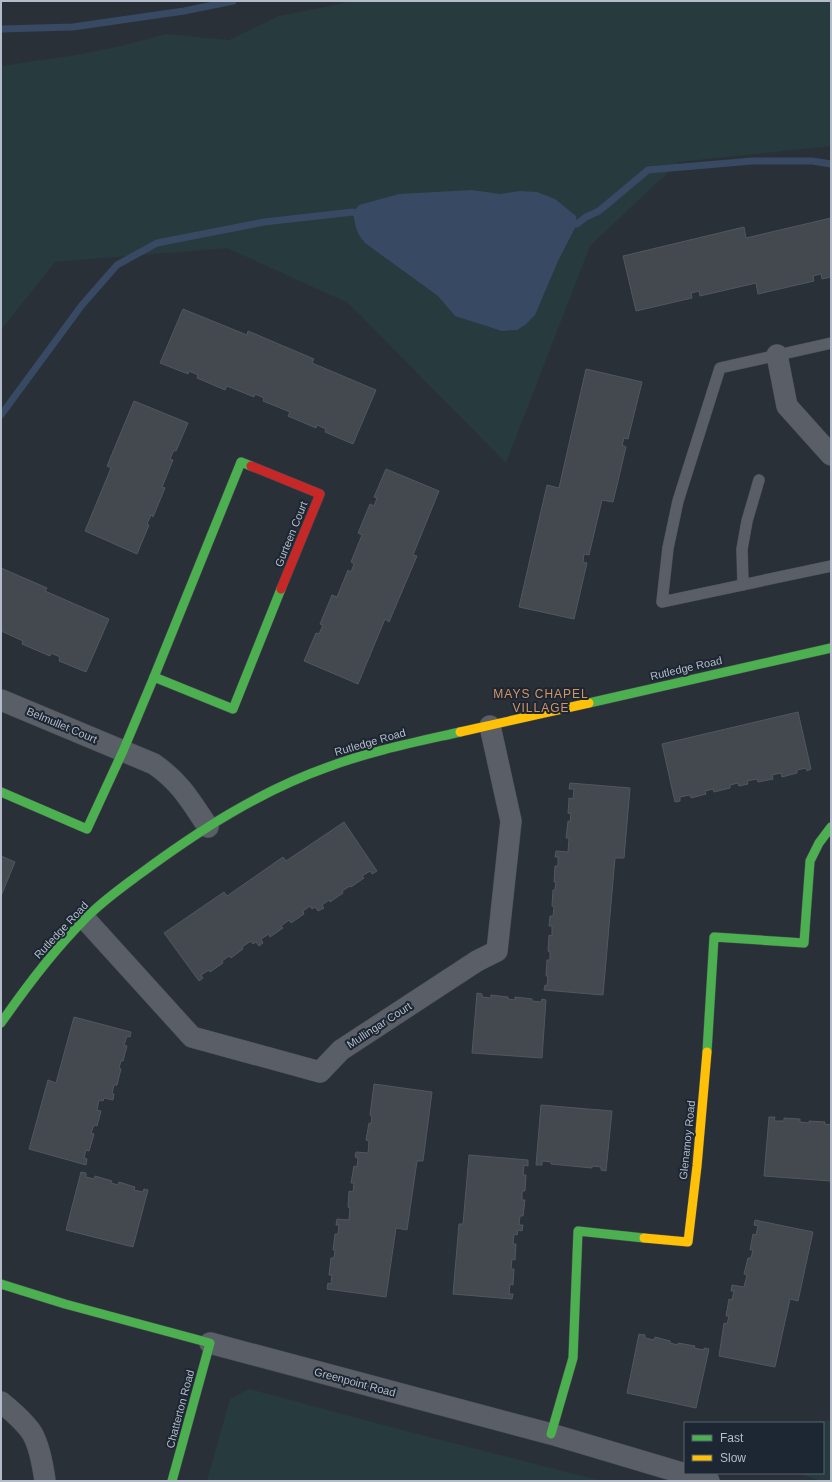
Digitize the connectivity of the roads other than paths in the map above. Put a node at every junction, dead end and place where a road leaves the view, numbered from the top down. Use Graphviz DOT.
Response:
graph roads {
  1 [pos="831,343"];
  2 [pos="777,355"];
  3 [pos="831,455"];
  4 [pos="759,480"];
  5 [pos="831,566"];
  6 [pos="743,585"];
  7 [pos="831,648"];
  8 [pos="154,677"];
  9 [pos="1,700"];
  10 [pos="490,726"];
  11 [pos="123,751"];
  12 [pos="1,792"];
  13 [pos="208,827"];
  14 [pos="831,827"];
  15 [pos="84,919"];
  16 [pos="1,1023"];
  17 [pos="1,1284"];
  18 [pos="210,1344"];
  19 [pos="1,1402"];
  20 [pos="551,1434"];
  21 [pos="684,1474"];
  22 [pos="685,1474"];
  23 [pos="45,1481"];
  24 [pos="172,1481"];
  25 [pos="709,1481"];
  1 -- 2 [label="lane"];
  2 -- 3 [label="street"];
  2 -- 6 [label="lane"];
  4 -- 6 [label="lane"];
  5 -- 6 [label="lane"];
  7 -- 10 [label="street, Rutledge Road"];
  8 -- 8 [label="street, Gurteen Court"];
  8 -- 11 [label="street, Gurteen Court"];
  9 -- 11 [label="street, Belmullet Court"];
  10 -- 13 [label="street, Rutledge Road"];
  10 -- 15 [label="street, Mullingar Court"];
  11 -- 12 [label="street"];
  11 -- 13 [label="street, Belmullet Court"];
  13 -- 15 [label="street, Rutledge Road"];
  14 -- 20 [label="street, Glenamoy Road"];
  15 -- 16 [label="street, Rutledge Road"];
  17 -- 18 [label="street, Greenpoint Road"];
  18 -- 20 [label="street, Greenpoint Road"];
  18 -- 24 [label="street, Chatterton Road"];
  19 -- 23 [label="street"];
  20 -- 21 [label="street, Greenpoint Road"];
  22 -- 25 [label="street, Greenpoint Road"];
}
